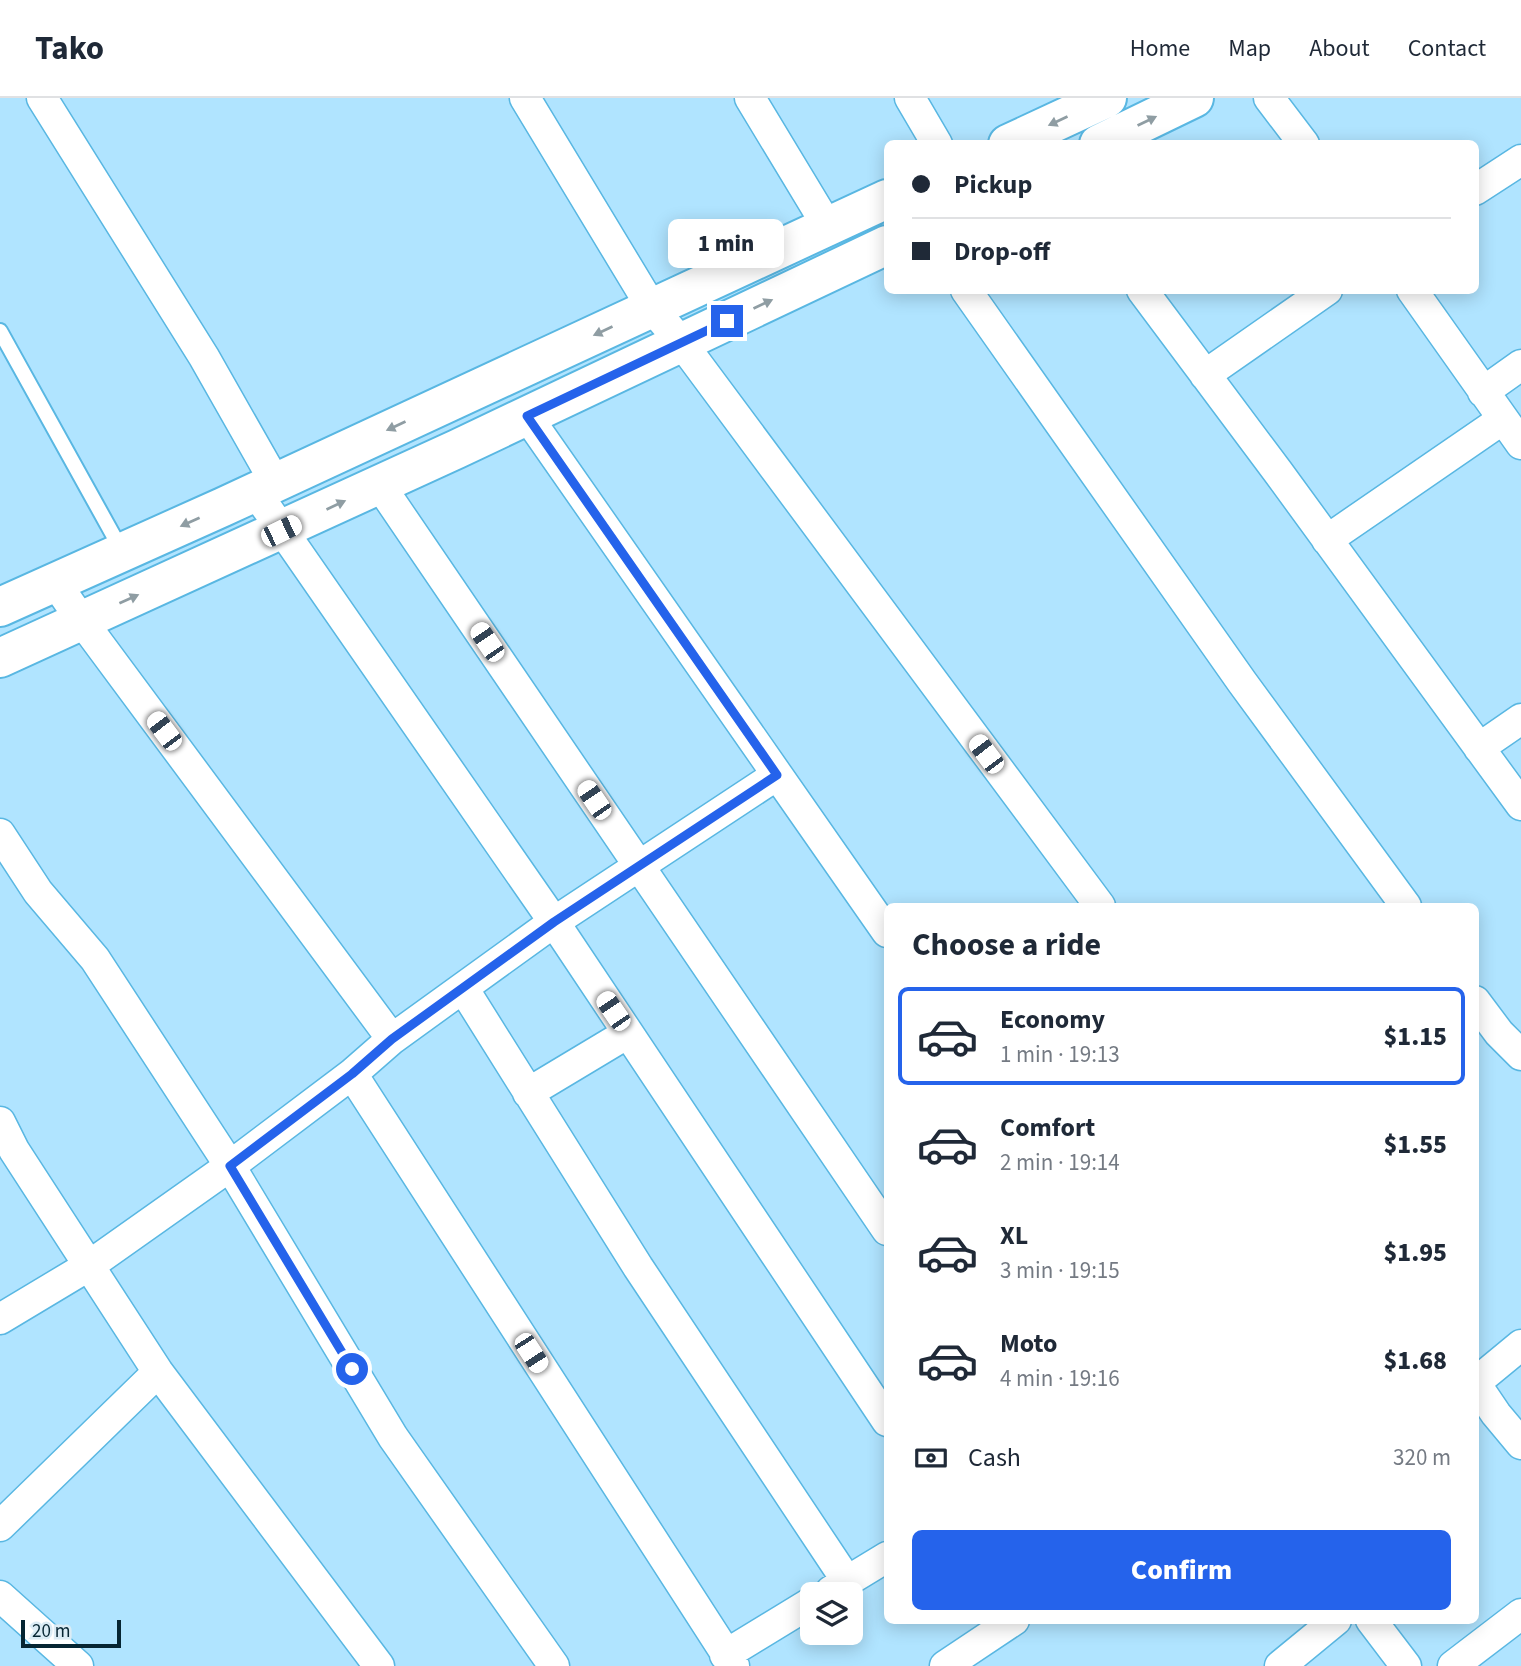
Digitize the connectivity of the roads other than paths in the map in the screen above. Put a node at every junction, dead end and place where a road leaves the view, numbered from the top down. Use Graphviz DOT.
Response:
graph roads {
  1 [pos="43,98"];
  2 [pos="525,98"];
  3 [pos="750,98"];
  4 [pos="909,98"];
  5 [pos="1194,98"];
  6 [pos="1269,98"];
  7 [pos="1095,100"];
  8 [pos="935,140"];
  9 [pos="1016,140"];
  10 [pos="1107,140"];
  11 [pos="1301,140"];
  12 [pos="1521,160"];
  13 [pos="1479,187"];
  14 [pos="884,201"];
  15 [pos="828,227"];
  16 [pos="884,246"];
  17 [pos="969,294"];
  18 [pos="1145,294"];
  19 [pos="1321,294"];
  20 [pos="1415,294"];
  21 [pos="652,308"];
  22 [pos="0,331"];
  23 [pos="681,342"];
  24 [pos="1521,365"];
  25 [pos="1205,375"];
  26 [pos="1483,392"];
  27 [pos="527,416"];
  28 [pos="1503,419"];
  29 [pos="1521,444"];
  30 [pos="379,484"];
  31 [pos="265,486"];
  32 [pos="281,531"];
  33 [pos="1327,540"];
  34 [pos="123,552"];
  35 [pos="55,582"];
  36 [pos="0,607"];
  37 [pos="82,621"];
  38 [pos="0,658"];
  39 [pos="1521,719"];
  40 [pos="1479,748"];
  41 [pos="777,775"];
  42 [pos="1521,805"];
  43 [pos="0,834"];
  44 [pos="640,867"];
  45 [pos="1097,903"];
  46 [pos="1404,903"];
  47 [pos="554,922"];
  48 [pos="884,928"];
  49 [pos="463,988"];
  50 [pos="1479,1006"];
  51 [pos="628,1033"];
  52 [pos="392,1039"];
  53 [pos="1521,1055"];
  54 [pos="352,1074"];
  55 [pos="528,1093"];
  56 [pos="0,1122"];
  57 [pos="230,1166"];
  58 [pos="884,1226"];
  59 [pos="90,1265"];
  60 [pos="0,1319"];
  61 [pos="1521,1345"];
  62 [pos="158,1372"];
  63 [pos="1479,1380"];
  64 [pos="1479,1389"];
  65 [pos="884,1417"];
  66 [pos="1521,1444"];
  67 [pos="0,1525"];
  68 [pos="884,1559"];
  69 [pos="832,1582"];
  70 [pos="846,1582"];
  71 [pos="0,1596"];
  72 [pos="800,1610"];
  73 [pos="1521,1614"];
  74 [pos="1008,1624"];
  75 [pos="1331,1624"];
  76 [pos="1374,1624"];
  77 [pos="730,1660"];
  78 [pos="78,1666"];
  79 [pos="379,1666"];
  80 [pos="554,1666"];
  81 [pos="945,1666"];
  82 [pos="1280,1666"];
  83 [pos="1406,1666"];
  84 [pos="1454,1666"];
  1 -- 31 [label="street"];
  2 -- 21 [label="street"];
  3 -- 15 [label="street"];
  4 -- 8 [label="street"];
  10 -- 5 [label="main road, one-way"];
  6 -- 11 [label="street"];
  7 -- 9 [label="main road, one-way"];
  12 -- 13 [label="street"];
  14 -- 15 [label="main road"];
  15 -- 21 [label="main road"];
  23 -- 16 [label="main road, one-way"];
  17 -- 46 [label="street"];
  18 -- 25 [label="street"];
  19 -- 25 [label="street"];
  20 -- 26 [label="street"];
  21 -- 23 [label="street"];
  21 -- 31 [label="main road, one-way"];
  22 -- 34 [label="lane"];
  23 -- 27 [label="main road"];
  23 -- 45 [label="street"];
  24 -- 26 [label="street"];
  25 -- 33 [label="street"];
  26 -- 28 [label="street"];
  27 -- 30 [label="main road"];
  27 -- 41 [label="street"];
  28 -- 29 [label="street"];
  28 -- 33 [label="street"];
  32 -- 30 [label="main road, one-way"];
  30 -- 44 [label="street"];
  31 -- 32 [label="street"];
  31 -- 34 [label="main road, one-way"];
  37 -- 32 [label="main road, one-way"];
  32 -- 47 [label="street"];
  33 -- 40 [label="street"];
  34 -- 35 [label="main road"];
  35 -- 36 [label="main road"];
  35 -- 37 [label="street"];
  37 -- 38 [label="main road"];
  37 -- 52 [label="street"];
  39 -- 40 [label="street"];
  40 -- 42 [label="street"];
  41 -- 44 [label="street"];
  41 -- 48 [label="street"];
  43 -- 57 [label="street"];
  44 -- 47 [label="street"];
  44 -- 58 [label="street"];
  47 -- 49 [label="street"];
  47 -- 51 [label="street"];
  49 -- 52 [label="street"];
  49 -- 55 [label="street"];
  50 -- 53 [label="street"];
  51 -- 55 [label="street"];
  51 -- 65 [label="street"];
  52 -- 54 [label="street"];
  54 -- 57 [label="street"];
  54 -- 77 [label="street"];
  55 -- 69 [label="street"];
  56 -- 59 [label="street"];
  57 -- 59 [label="street"];
  57 -- 80 [label="street"];
  59 -- 60 [label="street"];
  59 -- 62 [label="street"];
  61 -- 63 [label="street"];
  62 -- 67 [label="street"];
  62 -- 79 [label="street"];
  64 -- 66 [label="street"];
  68 -- 70 [label="street"];
  71 -- 78 [label="street"];
  72 -- 77 [label="street"];
  73 -- 84 [label="street"];
  74 -- 81 [label="street"];
  75 -- 82 [label="street"];
  76 -- 83 [label="street"];
}
